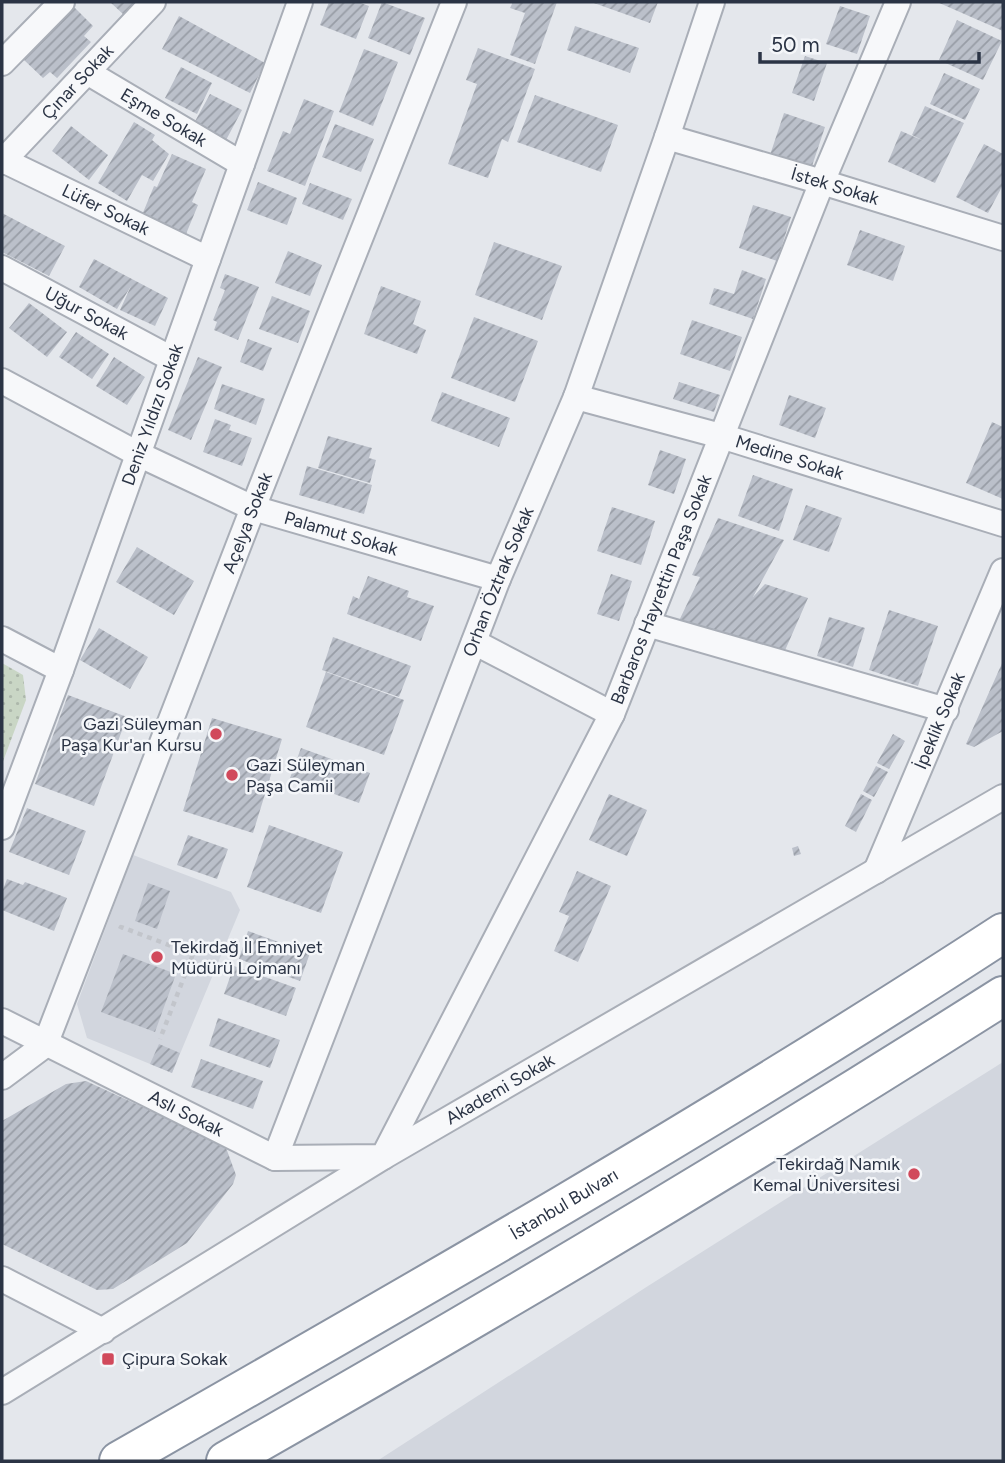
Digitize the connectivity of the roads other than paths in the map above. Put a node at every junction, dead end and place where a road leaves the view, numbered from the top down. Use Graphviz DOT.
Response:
graph roads {
  1 [pos="62,2"];
  2 [pos="153,2"];
  3 [pos="300,2"];
  4 [pos="454,2"];
  5 [pos="712,2"];
  6 [pos="898,2"];
  7 [pos="2,63"];
  8 [pos="87,72"];
  9 [pos="667,137"];
  10 [pos="3,161"];
  11 [pos="242,164"];
  12 [pos="822,182"];
  13 [pos="1003,238"];
  14 [pos="208,259"];
  15 [pos="2,268"];
  16 [pos="172,359"];
  17 [pos="2,381"];
  18 [pos="576,397"];
  19 [pos="721,436"];
  20 [pos="138,454"];
  21 [pos="253,508"];
  22 [pos="1003,524"];
  23 [pos="1003,571"];
  24 [pos="498,579"];
  25 [pos="647,624"];
  26 [pos="2,639"];
  27 [pos="474,642"];
  28 [pos="61,670"];
  29 [pos="946,710"];
  30 [pos="612,714"];
  31 [pos="1003,797"];
  32 [pos="2,827"];
  33 [pos="876,871"];
  34 [pos="1003,933"];
  35 [pos="1003,996"];
  36 [pos="2,1021"];
  37 [pos="45,1045"];
  38 [pos="2,1077"];
  39 [pos="383,1157"];
  40 [pos="275,1158"];
  41 [pos="2,1279"];
  42 [pos="103,1331"];
  43 [pos="2,1392"];
  44 [pos="119,1461"];
  45 [pos="226,1461"];
  1 -- 7 [label="street"];
  2 -- 8 [label="street, Çınar Sokak"];
  3 -- 11 [label="street, Deniz Yıldızı Sokak"];
  4 -- 21 [label="street, Açelya Sokak"];
  5 -- 9 [label="street, Orhan Öztrak Sokak"];
  6 -- 12 [label="street, Barbaros Hayrettin Paşa Sokak"];
  8 -- 10 [label="street, Çınar Sokak"];
  8 -- 11 [label="street, Eşme Sokak"];
  9 -- 12 [label="street, İstek Sokak"];
  9 -- 18 [label="street, Orhan Öztrak Sokak"];
  10 -- 14 [label="street, Lüfer Sokak"];
  11 -- 14 [label="street, Deniz Yıldızı Sokak"];
  12 -- 13 [label="street, İstek Sokak"];
  12 -- 19 [label="street, Barbaros Hayrettin Paşa Sokak"];
  14 -- 16 [label="street, Deniz Yıldızı Sokak"];
  15 -- 16 [label="street, Uğur Sokak"];
  16 -- 20 [label="street, Deniz Yıldızı Sokak"];
  17 -- 20 [label="street, Palamut Sokak"];
  18 -- 19 [label="street, Medine Sokak"];
  18 -- 24 [label="street, Orhan Öztrak Sokak"];
  19 -- 22 [label="street, Medine Sokak"];
  19 -- 25 [label="street, Barbaros Hayrettin Paşa Sokak"];
  20 -- 21 [label="street, Palamut Sokak"];
  20 -- 28 [label="street, Deniz Yıldızı Sokak"];
  21 -- 24 [label="street, Palamut Sokak"];
  21 -- 37 [label="street, Açelya Sokak"];
  23 -- 29 [label="street, İpeklik Sokak"];
  24 -- 27 [label="street, Orhan Öztrak Sokak"];
  25 -- 29 [label="street"];
  25 -- 30 [label="street, Barbaros Hayrettin Paşa Sokak"];
  26 -- 28 [label="street"];
  27 -- 30 [label="street"];
  27 -- 40 [label="street, Orhan Öztrak Sokak"];
  28 -- 32 [label="street, Deniz Yıldızı Sokak"];
  29 -- 33 [label="street, İpeklik Sokak"];
  30 -- 39 [label="street, Barbaros Hayrettin Paşa Sokak"];
  31 -- 33 [label="street, Akademi Sokak"];
  33 -- 39 [label="street, Akademi Sokak"];
  34 -- 44 [label="highway, İstanbul Bulvarı"];
  35 -- 45 [label="highway"];
  36 -- 37 [label="street, Aslı Sokak"];
  37 -- 38 [label="street"];
  37 -- 40 [label="street, Aslı Sokak"];
  39 -- 40 [label="street, Aslı Sokak"];
  39 -- 42 [label="street, Akademi Sokak"];
  41 -- 42 [label="street"];
  42 -- 43 [label="street, Akademi Sokak"];
}
